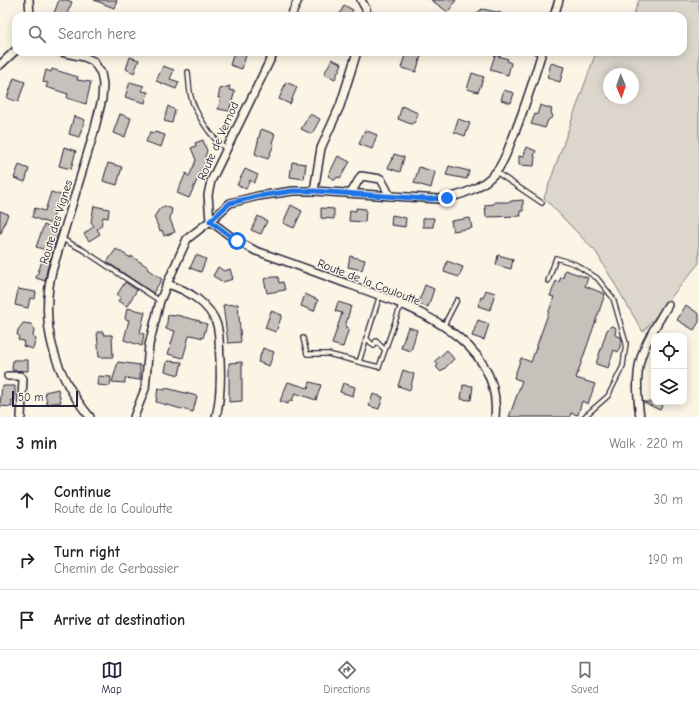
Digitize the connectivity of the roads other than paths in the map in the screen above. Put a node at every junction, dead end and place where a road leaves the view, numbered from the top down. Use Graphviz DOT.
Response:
graph roads {
  1 [pos="29,0"];
  2 [pos="298,0"];
  3 [pos="361,0"];
  4 [pos="559,0"];
  5 [pos="30,12"];
  6 [pos="293,12"];
  7 [pos="366,12"];
  8 [pos="555,12"];
  9 [pos="12,54"];
  10 [pos="79,56"];
  11 [pos="272,56"];
  12 [pos="356,56"];
  13 [pos="539,56"];
  14 [pos="0,64"];
  15 [pos="188,72"];
  16 [pos="226,149"];
  17 [pos="496,172"];
  18 [pos="314,191"];
  19 [pos="351,193"];
  20 [pos="390,196"];
  21 [pos="542,202"];
  22 [pos="210,221"];
  23 [pos="62,239"];
  24 [pos="548,281"];
  25 [pos="167,284"];
  26 [pos="380,295"];
  27 [pos="457,300"];
  28 [pos="160,301"];
  29 [pos="401,304"];
  30 [pos="668,305"];
  31 [pos="443,326"];
  32 [pos="303,338"];
  33 [pos="366,338"];
  34 [pos="385,350"];
  35 [pos="359,362"];
  36 [pos="8,376"];
  37 [pos="21,417"];
  38 [pos="90,417"];
  39 [pos="134,417"];
  40 [pos="216,417"];
  41 [pos="495,417"];
  42 [pos="584,417"];
  43 [pos="640,417"];
  1 -- 5 [label="street"];
  2 -- 6 [label="street"];
  3 -- 7 [label="street"];
  4 -- 8 [label="street"];
  9 -- 14 [label="street"];
  10 -- 23 [label="street, Route des Vignes"];
  11 -- 16 [label="street, Route de Vernod"];
  12 -- 18 [label="street"];
  13 -- 17 [label="street"];
  15 -- 16 [label="lane"];
  16 -- 22 [label="street, Route de Vernod"];
  17 -- 20 [label="street"];
  17 -- 21 [label="lane"];
  18 -- 19 [label="street"];
  18 -- 22 [label="street"];
  19 -- 20 [label="street"];
  19 -- 20 [label="street"];
  22 -- 25 [label="street"];
  22 -- 26 [label="street, Route de la Couloutte"];
  23 -- 28 [label="lane"];
  23 -- 38 [label="street, Route des Vignes"];
  24 -- 42 [label="lane"];
  25 -- 28 [label="street"];
  25 -- 40 [label="street"];
  26 -- 29 [label="street, Route de la Couloutte"];
  26 -- 33 [label="lane"];
  27 -- 31 [label="lane"];
  28 -- 39 [label="street"];
  29 -- 31 [label="street, Route de la Couloutte"];
  29 -- 34 [label="lane"];
  30 -- 43 [label="street"];
  31 -- 41 [label="street, Route de la Couloutte"];
  32 -- 35 [label="lane"];
  33 -- 34 [label="lane"];
  33 -- 35 [label="lane"];
  34 -- 35 [label="lane"];
  36 -- 37 [label="street"];
}
